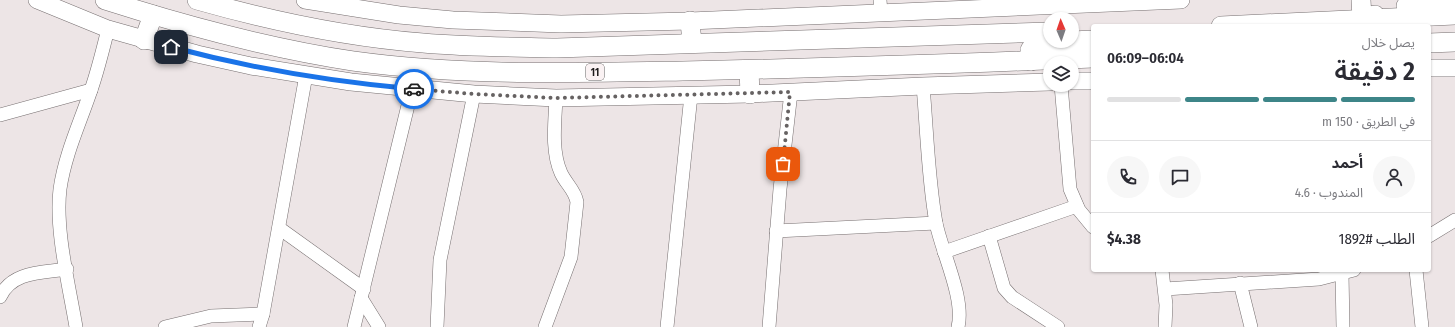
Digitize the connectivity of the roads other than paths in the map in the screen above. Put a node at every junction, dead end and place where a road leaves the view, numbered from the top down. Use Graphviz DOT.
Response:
graph roads {
  1 [pos="37,0"];
  2 [pos="105,0"];
  3 [pos="197,0"];
  4 [pos="305,0"];
  5 [pos="1180,0"];
  6 [pos="1448,0"];
  7 [pos="881,6"];
  8 [pos="1362,9"];
  9 [pos="153,15"];
  10 [pos="1455,15"];
  11 [pos="690,21"];
  12 [pos="1238,24"];
  13 [pos="108,29"];
  14 [pos="1079,31"];
  15 [pos="1091,31"];
  16 [pos="1043,32"];
  17 [pos="991,33"];
  18 [pos="144,40"];
  19 [pos="1091,40"];
  20 [pos="1079,41"];
  21 [pos="1455,42"];
  22 [pos="692,43"];
  23 [pos="1043,43"];
  24 [pos="1431,43"];
  25 [pos="1091,58"];
  26 [pos="1031,61"];
  27 [pos="792,68"];
  28 [pos="1431,68"];
  29 [pos="1455,68"];
  30 [pos="749,70"];
  31 [pos="306,75"];
  32 [pos="1079,81"];
  33 [pos="1091,81"];
  34 [pos="1043,82"];
  35 [pos="922,86"];
  36 [pos="412,89"];
  37 [pos="91,90"];
  38 [pos="790,92"];
  39 [pos="1062,92"];
  40 [pos="474,94"];
  41 [pos="750,94"];
  42 [pos="691,95"];
  43 [pos="556,98"];
  44 [pos="0,115"];
  45 [pos="1077,206"];
  46 [pos="1455,220"];
  47 [pos="936,223"];
  48 [pos="1091,225"];
  49 [pos="279,228"];
  50 [pos="776,231"];
  51 [pos="1431,235"];
  52 [pos="989,236"];
  53 [pos="944,252"];
  54 [pos="67,269"];
  55 [pos="1162,272"];
  56 [pos="1348,272"];
  57 [pos="1416,272"];
  58 [pos="1244,279"];
  59 [pos="1165,289"];
  60 [pos="362,293"];
  61 [pos="0,297"];
  62 [pos="264,314"];
  63 [pos="76,327"];
  64 [pos="165,327"];
  65 [pos="259,327"];
  66 [pos="354,327"];
  67 [pos="379,327"];
  68 [pos="437,327"];
  69 [pos="545,327"];
  70 [pos="667,327"];
  71 [pos="769,327"];
  72 [pos="958,327"];
  73 [pos="1058,327"];
  74 [pos="1165,327"];
  75 [pos="1251,327"];
  76 [pos="1343,327"];
  77 [pos="1422,327"];
  1 -- 13 [label="main road"];
  2 -- 9 [label="highway, 11"];
  3 -- 22 [label="highway"];
  4 -- 11 [label="main road"];
  5 -- 7 [label="main road"];
  6 -- 8 [label="highway"];
  7 -- 11 [label="main road"];
  8 -- 10 [label="highway"];
  8 -- 12 [label="highway"];
  9 -- 18 [label="highway"];
  9 -- 30 [label="highway, 11"];
  11 -- 22 [label="highway"];
  13 -- 18 [label="main road"];
  13 -- 37 [label="street"];
  14 -- 15 [label="highway"];
  16 -- 17 [label="highway"];
  17 -- 22 [label="highway"];
  17 -- 27 [label="highway"];
  18 -- 31 [label="main road"];
  19 -- 20 [label="highway"];
  21 -- 24 [label="highway"];
  23 -- 26 [label="highway"];
  25 -- 26 [label="highway, 11"];
  26 -- 27 [label="highway, 11"];
  27 -- 30 [label="highway, 11"];
  28 -- 29 [label="main road"];
  30 -- 41 [label="highway"];
  31 -- 36 [label="main road"];
  31 -- 49 [label="street"];
  32 -- 33 [label="main road"];
  34 -- 35 [label="main road"];
  35 -- 38 [label="main road"];
  35 -- 47 [label="street"];
  36 -- 40 [label="main road"];
  36 -- 60 [label="street"];
  37 -- 44 [label="street"];
  37 -- 54 [label="street"];
  38 -- 41 [label="main road"];
  38 -- 50 [label="street"];
  39 -- 45 [label="street"];
  40 -- 43 [label="main road"];
  40 -- 68 [label="street"];
  41 -- 42 [label="main road"];
  42 -- 43 [label="main road"];
  42 -- 70 [label="street"];
  43 -- 69 [label="street"];
  45 -- 48 [label="street"];
  45 -- 52 [label="street"];
  46 -- 51 [label="street"];
  47 -- 50 [label="street"];
  47 -- 53 [label="street"];
  49 -- 60 [label="street"];
  49 -- 62 [label="street"];
  50 -- 71 [label="street"];
  52 -- 53 [label="street"];
  52 -- 73 [label="street"];
  53 -- 72 [label="street"];
  54 -- 61 [label="street"];
  54 -- 63 [label="street"];
  55 -- 59 [label="street"];
  56 -- 58 [label="street"];
  56 -- 76 [label="street"];
  57 -- 77 [label="street"];
  58 -- 59 [label="street"];
  58 -- 75 [label="street"];
  59 -- 74 [label="street"];
  60 -- 66 [label="street"];
  60 -- 67 [label="street"];
  62 -- 64 [label="street"];
  62 -- 65 [label="street"];
}
